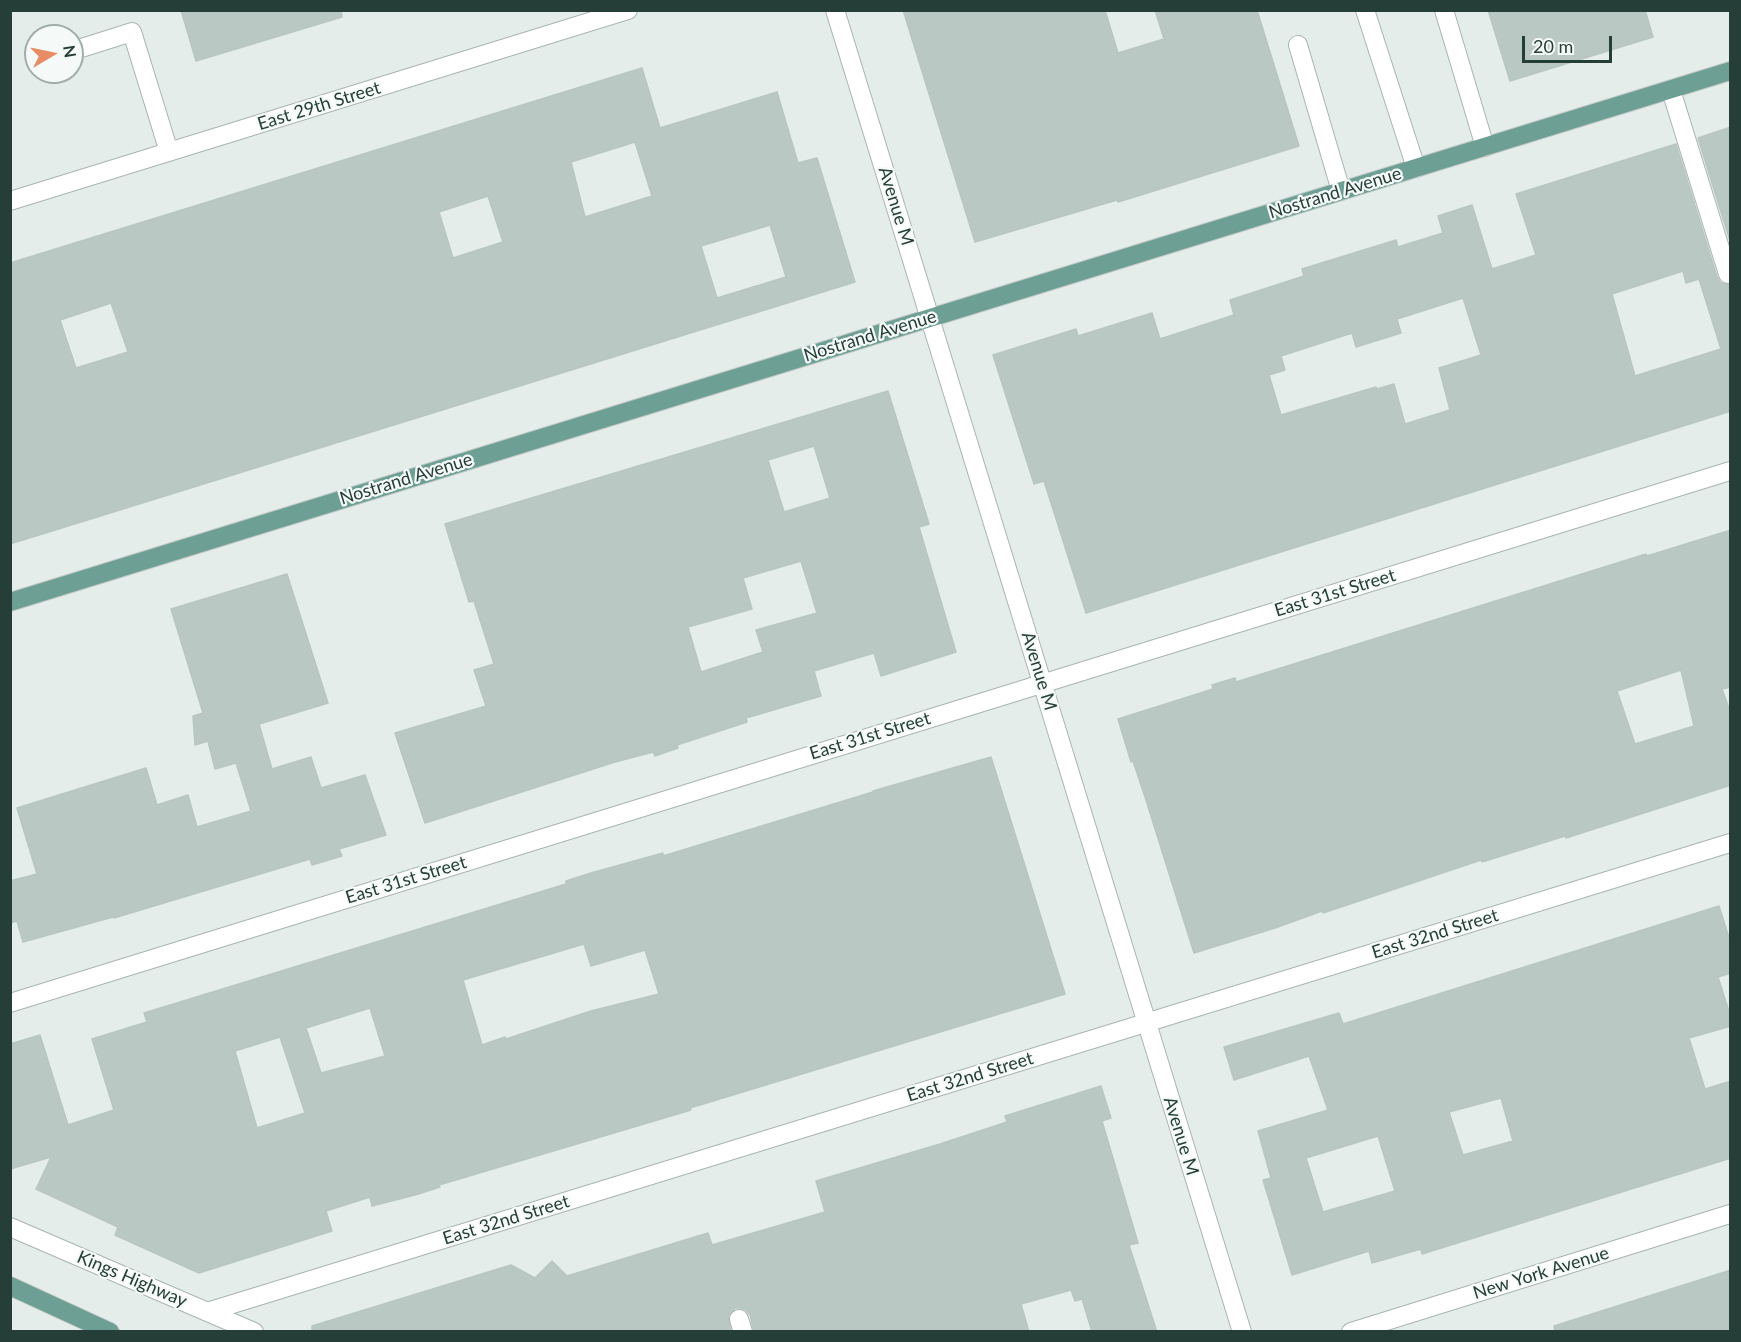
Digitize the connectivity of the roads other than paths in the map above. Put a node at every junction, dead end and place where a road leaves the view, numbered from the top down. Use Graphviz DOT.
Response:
graph roads {
  1 [pos="628,10"];
  2 [pos="835,10"];
  3 [pos="1365,10"];
  4 [pos="1444,10"];
  5 [pos="1298,45"];
  6 [pos="84,47"];
  7 [pos="1731,71"];
  8 [pos="1671,90"];
  9 [pos="1485,147"];
  10 [pos="169,152"];
  11 [pos="1416,168"];
  12 [pos="1341,191"];
  13 [pos="10,201"];
  14 [pos="1728,273"];
  15 [pos="930,317"];
  16 [pos="1731,471"];
  17 [pos="10,602"];
  18 [pos="1042,683"];
  19 [pos="1731,843"];
  20 [pos="10,1002"];
  21 [pos="1147,1023"];
  22 [pos="1731,1214"];
  23 [pos="10,1227"];
  24 [pos="10,1286"];
  25 [pos="210,1311"];
  26 [pos="110,1332"];
  27 [pos="254,1332"];
  28 [pos="1242,1332"];
  29 [pos="1351,1332"];
  1 -- 10 [label="street, East 29th Street"];
  2 -- 15 [label="street, Avenue M"];
  3 -- 11 [label="street"];
  4 -- 9 [label="street"];
  5 -- 12 [label="street"];
  6 -- 10 [label="street"];
  7 -- 8 [label="main road, Nostrand Avenue"];
  8 -- 9 [label="main road, Nostrand Avenue"];
  8 -- 14 [label="street"];
  9 -- 11 [label="main road, Nostrand Avenue"];
  10 -- 13 [label="street, East 29th Street"];
  11 -- 12 [label="main road, Nostrand Avenue"];
  12 -- 15 [label="main road, Nostrand Avenue"];
  15 -- 17 [label="main road, Nostrand Avenue"];
  15 -- 18 [label="street, Avenue M"];
  16 -- 18 [label="street, East 31st Street"];
  18 -- 20 [label="street, East 31st Street"];
  18 -- 21 [label="street, Avenue M"];
  19 -- 21 [label="street, East 32nd Street"];
  21 -- 25 [label="street, East 32nd Street"];
  21 -- 28 [label="street, Avenue M"];
  22 -- 29 [label="street, New York Avenue"];
  23 -- 25 [label="street, Kings Highway"];
  24 -- 26 [label="main road"];
  25 -- 27 [label="street, Kings Highway"];
}
